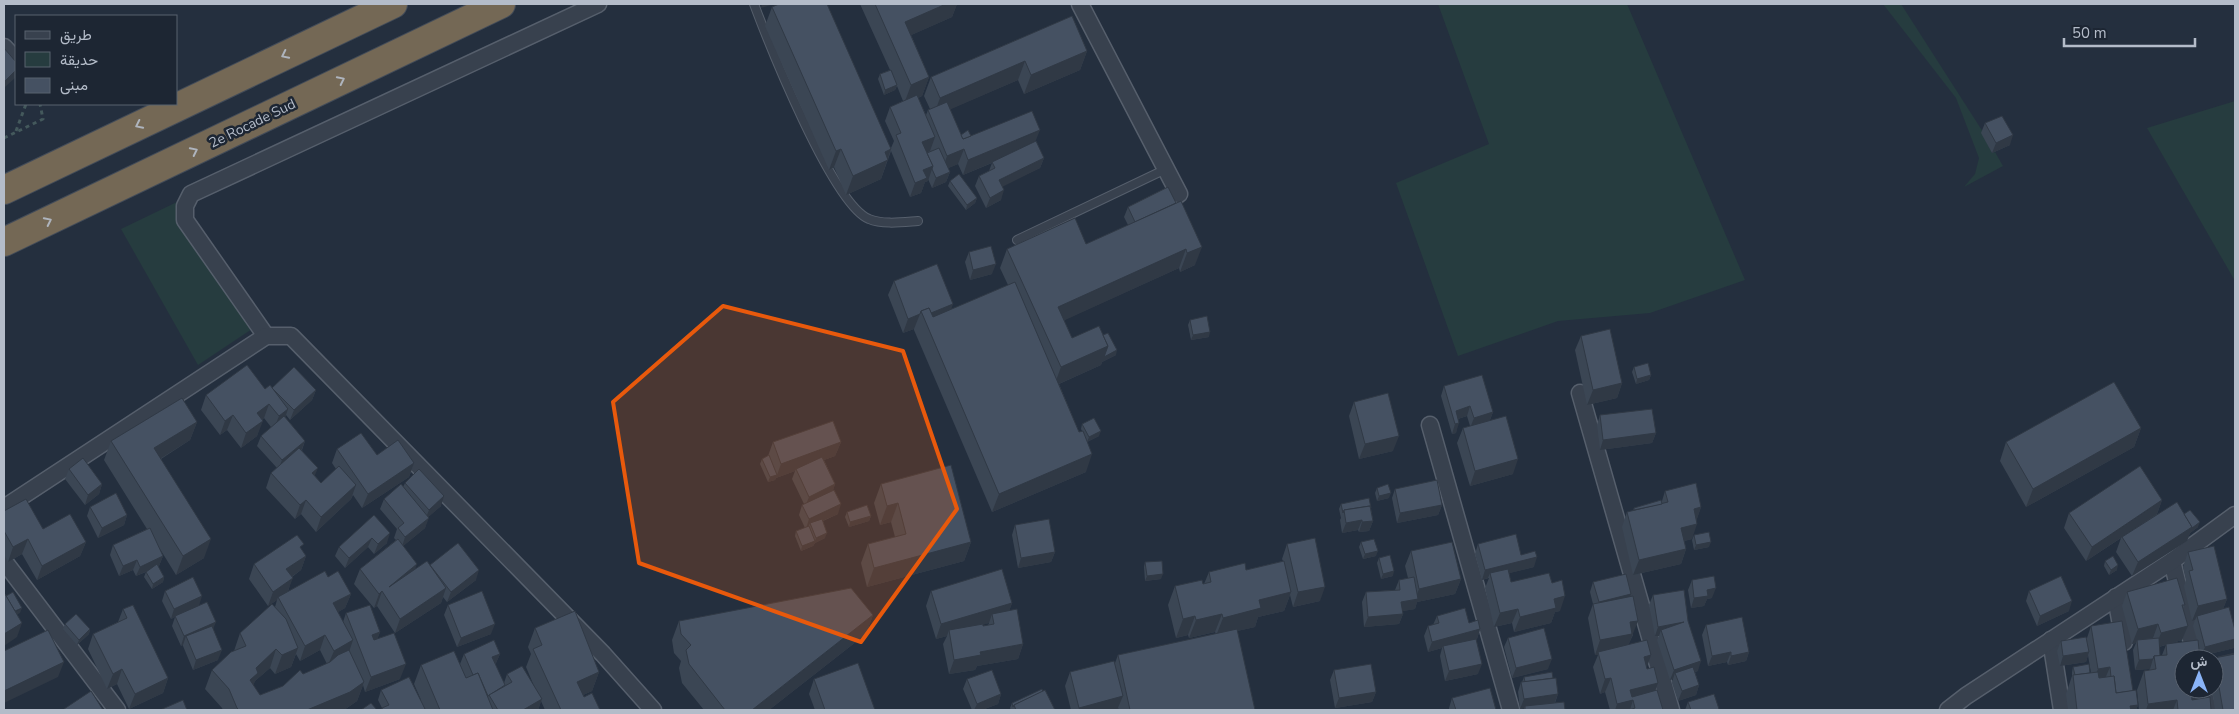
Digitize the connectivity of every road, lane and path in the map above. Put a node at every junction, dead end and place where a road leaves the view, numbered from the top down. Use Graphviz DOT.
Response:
graph roads {
  1 [pos="392,4"];
  2 [pos="501,4"];
  3 [pos="598,4"];
  4 [pos="754,4"];
  5 [pos="1080,4"];
  6 [pos="4,47"];
  7 [pos="15,59"];
  8 [pos="26,105"];
  9 [pos="40,105"];
  10 [pos="16,131"];
  11 [pos="4,138"];
  12 [pos="1166,169"];
  13 [pos="4,190"];
  14 [pos="1179,194"];
  15 [pos="918,221"];
  16 [pos="1018,240"];
  17 [pos="4,242"];
  18 [pos="266,336"];
  19 [pos="1580,393"];
  20 [pos="1430,425"];
  21 [pos="4,508"];
  22 [pos="2235,515"];
  23 [pos="4,561"];
  24 [pos="2172,561"];
  25 [pos="2116,597"];
  26 [pos="2051,640"];
  27 [pos="2194,649"];
  28 [pos="2126,654"];
  29 [pos="117,710"];
  30 [pos="653,710"];
  31 [pos="1511,710"];
  32 [pos="1670,710"];
  33 [pos="1948,710"];
  34 [pos="2062,710"];
  1 -- 13 [label="highway, one-way"];
  17 -- 2 [label="highway, 2e Rocade Sud, one-way"];
  3 -- 18 [label="street"];
  4 -- 15 [label="lane"];
  5 -- 12 [label="street"];
  6 -- 7 [label="street"];
  8 -- 10 [label="path"];
  9 -- 11 [label="path"];
  12 -- 14 [label="street"];
  12 -- 16 [label="lane"];
  18 -- 21 [label="street"];
  18 -- 30 [label="street"];
  19 -- 32 [label="street"];
  20 -- 31 [label="street"];
  22 -- 24 [label="street"];
  23 -- 29 [label="street"];
  24 -- 25 [label="street"];
  24 -- 27 [label="street"];
  25 -- 26 [label="street"];
  25 -- 28 [label="street"];
  26 -- 33 [label="street"];
  26 -- 34 [label="street"];
}
